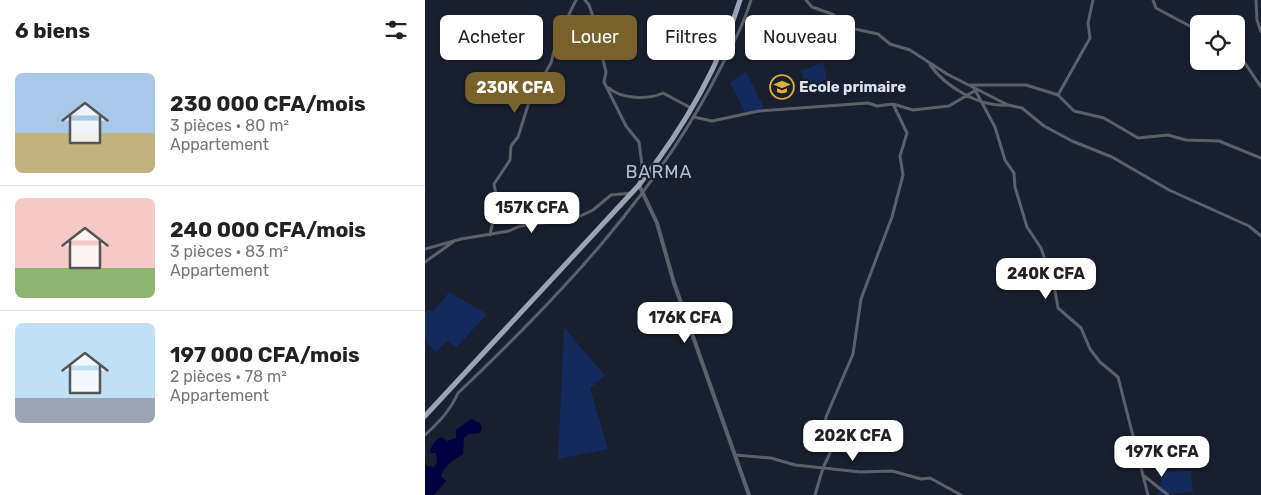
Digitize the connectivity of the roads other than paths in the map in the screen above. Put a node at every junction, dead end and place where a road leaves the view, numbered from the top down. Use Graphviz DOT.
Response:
graph roads {
  1 [pos="576,0"];
  2 [pos="585,0"];
  3 [pos="740,0"];
  4 [pos="751,0"];
  5 [pos="806,0"];
  6 [pos="1093,0"];
  7 [pos="1153,0"];
  8 [pos="1256,0"];
  9 [pos="1190,26"];
  10 [pos="1261,32"];
  11 [pos="928,62"];
  12 [pos="1245,63"];
  13 [pos="970,85"];
  14 [pos="982,85"];
  15 [pos="607,86"];
  16 [pos="1261,87"];
  17 [pos="976,89"];
  18 [pos="969,95"];
  19 [pos="1058,95"];
  20 [pos="980,100"];
  21 [pos="893,104"];
  22 [pos="1008,105"];
  23 [pos="692,108"];
  24 [pos="694,117"];
  25 [pos="1260,157"];
  26 [pos="639,184"];
  27 [pos="632,192"];
  28 [pos="644,193"];
  29 [pos="490,235"];
  30 [pos="1261,236"];
  31 [pos="455,240"];
  32 [pos="425,249"];
  33 [pos="425,262"];
  34 [pos="425,416"];
  35 [pos="425,435"];
  36 [pos="736,455"];
  37 [pos="823,468"];
  38 [pos="1144,476"];
  39 [pos="749,495"];
  40 [pos="815,495"];
  41 [pos="961,495"];
  42 [pos="1148,495"];
  43 [pos="1168,495"];
  1 -- 29 [label="street"];
  2 -- 15 [label="street"];
  3 -- 23 [label="main road"];
  4 -- 24 [label="street"];
  5 -- 11 [label="street"];
  6 -- 19 [label="street"];
  7 -- 9 [label="street"];
  8 -- 10 [label="street"];
  11 -- 13 [label="street"];
  11 -- 18 [label="street"];
  12 -- 16 [label="street"];
  13 -- 14 [label="street"];
  13 -- 17 [label="street"];
  14 -- 17 [label="street"];
  14 -- 19 [label="street"];
  15 -- 23 [label="street"];
  15 -- 26 [label="street"];
  17 -- 18 [label="street"];
  17 -- 20 [label="street"];
  17 -- 22 [label="street"];
  18 -- 20 [label="street"];
  18 -- 21 [label="street"];
  19 -- 25 [label="street"];
  20 -- 22 [label="street"];
  20 -- 38 [label="street"];
  21 -- 24 [label="street"];
  21 -- 37 [label="street"];
  22 -- 30 [label="street"];
  23 -- 26 [label="main road"];
  24 -- 28 [label="street"];
  26 -- 27 [label="main road"];
  26 -- 28 [label="street"];
  27 -- 29 [label="street"];
  27 -- 34 [label="main road"];
  28 -- 35 [label="street"];
  28 -- 36 [label="street"];
  29 -- 31 [label="street"];
  31 -- 32 [label="street"];
  31 -- 33 [label="street"];
  36 -- 37 [label="street"];
  36 -- 39 [label="street"];
  37 -- 40 [label="street"];
  37 -- 41 [label="street"];
  38 -- 42 [label="street"];
  38 -- 43 [label="street"];
}
